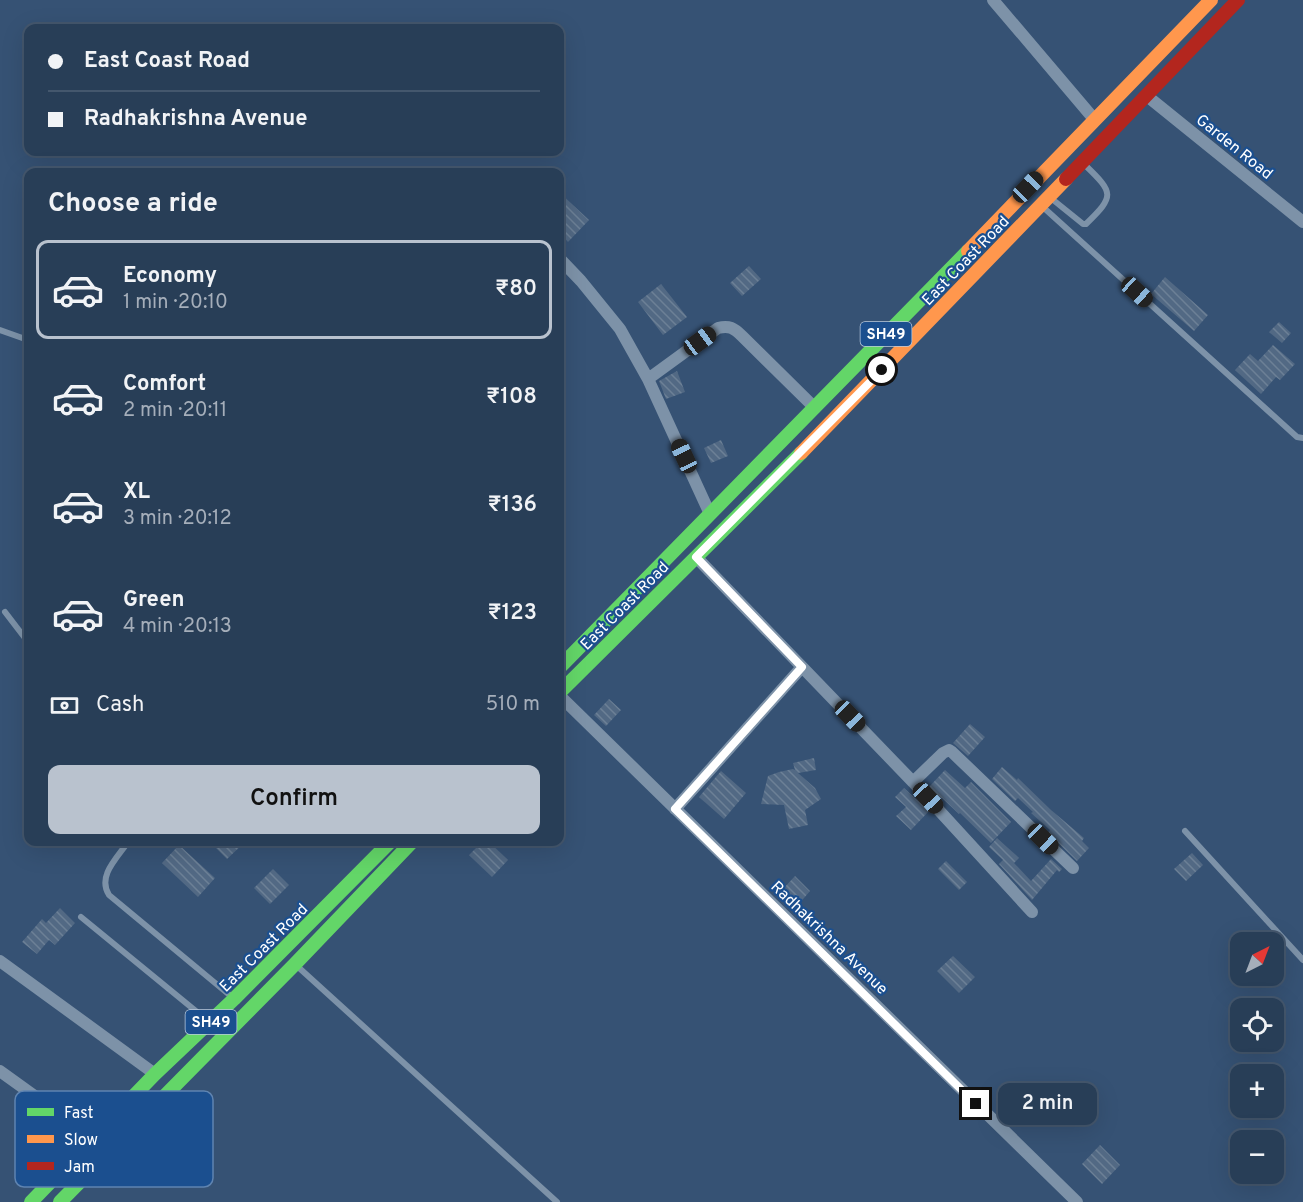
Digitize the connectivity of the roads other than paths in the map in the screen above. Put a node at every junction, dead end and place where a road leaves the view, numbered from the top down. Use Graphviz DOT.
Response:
graph roads {
  1 [pos="993,0"];
  2 [pos="1211,0"];
  3 [pos="1238,0"];
  4 [pos="1147,96"];
  5 [pos="1094,119"];
  6 [pos="1109,135"];
  7 [pos="1083,163"];
  8 [pos="1046,201"];
  9 [pos="1303,222"];
  10 [pos="564,263"];
  11 [pos="0,330"];
  12 [pos="24,339"];
  13 [pos="648,379"];
  14 [pos="815,408"];
  15 [pos="1303,438"];
  16 [pos="710,514"];
  17 [pos="696,557"];
  18 [pos="6,612"];
  19 [pos="24,637"];
  20 [pos="564,663"];
  21 [pos="802,667"];
  22 [pos="564,690"];
  23 [pos="564,698"];
  24 [pos="913,782"];
  25 [pos="675,809"];
  26 [pos="1185,831"];
  27 [pos="125,846"];
  28 [pos="386,846"];
  29 [pos="408,846"];
  30 [pos="1073,868"];
  31 [pos="1032,912"];
  32 [pos="81,917"];
  33 [pos="1303,960"];
  34 [pos="0,961"];
  35 [pos="295,964"];
  36 [pos="234,999"];
  37 [pos="210,1023"];
  38 [pos="0,1071"];
  39 [pos="155,1074"];
  40 [pos="28,1091"];
  41 [pos="139,1091"];
  42 [pos="170,1091"];
  43 [pos="46,1187"];
  44 [pos="75,1187"];
  45 [pos="32,1202"];
  46 [pos="60,1202"];
  47 [pos="557,1202"];
  48 [pos="1077,1202"];
  1 -- 5 [label="street"];
  2 -- 5 [label="main road, East Coast Road / SH49"];
  3 -- 4 [label="main road, East Coast Road / SH49"];
  4 -- 6 [label="main road, East Coast Road / SH49"];
  4 -- 9 [label="street, Garden Road"];
  5 -- 6 [label="lane"];
  5 -- 14 [label="main road, East Coast Road / SH49"];
  6 -- 7 [label="main road, East Coast Road / SH49"];
  7 -- 8 [label="main road, East Coast Road / SH49"];
  7 -- 8 [label="lane"];
  8 -- 15 [label="lane"];
  8 -- 17 [label="main road, East Coast Road / SH49"];
  10 -- 13 [label="street"];
  11 -- 12 [label="lane"];
  13 -- 14 [label="street"];
  13 -- 16 [label="street"];
  14 -- 16 [label="main road, East Coast Road / SH49"];
  16 -- 20 [label="main road, East Coast Road / SH49"];
  17 -- 21 [label="street"];
  17 -- 22 [label="main road, East Coast Road / SH49"];
  18 -- 19 [label="lane"];
  21 -- 24 [label="street"];
  21 -- 25 [label="street"];
  23 -- 25 [label="street, Radhakrishna Avenue"];
  24 -- 30 [label="street"];
  24 -- 31 [label="street"];
  25 -- 48 [label="street, Radhakrishna Avenue"];
  26 -- 33 [label="lane"];
  27 -- 36 [label="lane"];
  28 -- 36 [label="main road, East Coast Road / SH49"];
  29 -- 35 [label="main road, East Coast Road / SH49"];
  32 -- 37 [label="lane"];
  34 -- 39 [label="street"];
  35 -- 42 [label="main road, East Coast Road / SH49"];
  35 -- 47 [label="lane"];
  36 -- 37 [label="main road, East Coast Road / SH49"];
  37 -- 39 [label="main road, East Coast Road / SH49"];
  38 -- 40 [label="street"];
  39 -- 41 [label="main road, East Coast Road / SH49"];
  43 -- 45 [label="main road, East Coast Road / SH49"];
  44 -- 46 [label="main road, East Coast Road / SH49"];
}
